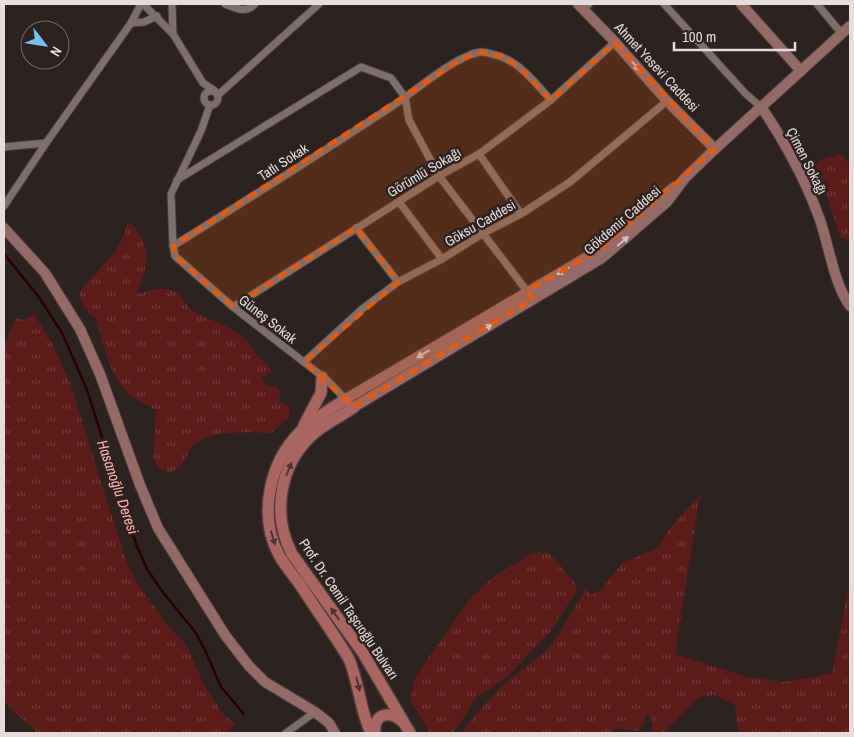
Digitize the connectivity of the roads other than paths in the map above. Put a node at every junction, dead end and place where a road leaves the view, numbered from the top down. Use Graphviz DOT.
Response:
graph roads {
  1 [pos="142,4"];
  2 [pos="172,4"];
  3 [pos="224,4"];
  4 [pos="255,4"];
  5 [pos="319,4"];
  6 [pos="664,4"];
  7 [pos="741,4"];
  8 [pos="817,4"];
  9 [pos="583,5"];
  10 [pos="157,16"];
  11 [pos="131,24"];
  12 [pos="850,26"];
  13 [pos="173,34"];
  14 [pos="842,34"];
  15 [pos="615,42"];
  16 [pos="801,71"];
  17 [pos="203,83"];
  18 [pos="216,93"];
  19 [pos="204,96"];
  20 [pos="405,98"];
  21 [pos="551,100"];
  22 [pos="666,101"];
  23 [pos="210,105"];
  24 [pos="762,108"];
  25 [pos="46,143"];
  26 [pos="4,147"];
  27 [pos="715,149"];
  28 [pos="478,154"];
  29 [pos="440,176"];
  30 [pos="177,180"];
  31 [pos="399,202"];
  32 [pos="4,206"];
  33 [pos="521,214"];
  34 [pos="4,228"];
  35 [pos="356,228"];
  36 [pos="482,234"];
  37 [pos="173,246"];
  38 [pos="442,259"];
  39 [pos="398,282"];
  40 [pos="530,295"];
  41 [pos="850,306"];
  42 [pos="233,307"];
  43 [pos="304,362"];
  44 [pos="322,376"];
  45 [pos="350,403"];
  46 [pos="300,432"];
  47 [pos="316,712"];
  48 [pos="408,729"];
  49 [pos="286,733"];
  50 [pos="335,733"];
  51 [pos="371,733"];
  52 [pos="375,733"];
  1 -- 10 [label="street"];
  1 -- 11 [label="street"];
  2 -- 13 [label="street"];
  3 -- 4 [label="street"];
  5 -- 18 [label="street"];
  6 -- 24 [label="street, Çimen Sokağı"];
  7 -- 16 [label="main road"];
  8 -- 14 [label="street"];
  9 -- 15 [label="main road, Ahmet Yesevi Caddesi"];
  10 -- 11 [label="street"];
  10 -- 13 [label="street"];
  11 -- 25 [label="street"];
  12 -- 14 [label="main road, Gökdemir Caddesi"];
  13 -- 17 [label="street"];
  14 -- 16 [label="main road, Gökdemir Caddesi"];
  15 -- 21 [label="street, Görümlü Sokağı"];
  15 -- 22 [label="main road, Ahmet Yesevi Caddesi, one-way"];
  16 -- 24 [label="main road, Gökdemir Caddesi"];
  17 -- 18 [label="street"];
  17 -- 19 [label="street"];
  18 -- 19 [label="street"];
  18 -- 23 [label="street"];
  19 -- 23 [label="street"];
  20 -- 21 [label="street, Tatlı Sokak"];
  20 -- 29 [label="street"];
  20 -- 30 [label="street"];
  20 -- 37 [label="street, Tatlı Sokak"];
  21 -- 28 [label="street, Görümlü Sokağı"];
  22 -- 27 [label="main road, Ahmet Yesevi Caddesi"];
  22 -- 33 [label="street, Göksu Caddesi"];
  23 -- 30 [label="street"];
  24 -- 27 [label="main road, Gökdemir Caddesi"];
  24 -- 41 [label="main road, Çimen Sokağı"];
  25 -- 26 [label="street"];
  25 -- 32 [label="street"];
  27 -- 40 [label="main road, Gökdemir Caddesi"];
  28 -- 29 [label="street, Görümlü Sokağı"];
  28 -- 33 [label="street"];
  29 -- 31 [label="street, Görümlü Sokağı"];
  29 -- 36 [label="street"];
  30 -- 37 [label="street"];
  31 -- 35 [label="street, Görümlü Sokağı"];
  31 -- 38 [label="street"];
  33 -- 36 [label="street, Göksu Caddesi"];
  34 -- 47 [label="main road"];
  35 -- 39 [label="street"];
  35 -- 42 [label="street, Görümlü Sokağı"];
  36 -- 38 [label="street, Göksu Caddesi"];
  36 -- 40 [label="street"];
  37 -- 42 [label="street, Güneş Sokak"];
  38 -- 39 [label="street, Göksu Caddesi"];
  39 -- 43 [label="street, Göksu Caddesi"];
  40 -- 45 [label="main road, Gökdemir Caddesi"];
  42 -- 43 [label="street, Güneş Sokak"];
  43 -- 44 [label="street, Güneş Sokak"];
  44 -- 45 [label="street, Güneş Sokak"];
  44 -- 46 [label="main road"];
  45 -- 46 [label="main road, Prof. Dr. Cemil Taşcıoğlu Bulvarı"];
  48 -- 45 [label="main road, Prof. Dr. Cemil Taşcıoğlu Bulvarı, one-way"];
  46 -- 51 [label="main road, Prof. Dr. Cemil Taşcıoğlu Bulvarı, one-way"];
  47 -- 49 [label="street"];
  47 -- 50 [label="main road"];
  48 -- 52 [label="main road"];
}
